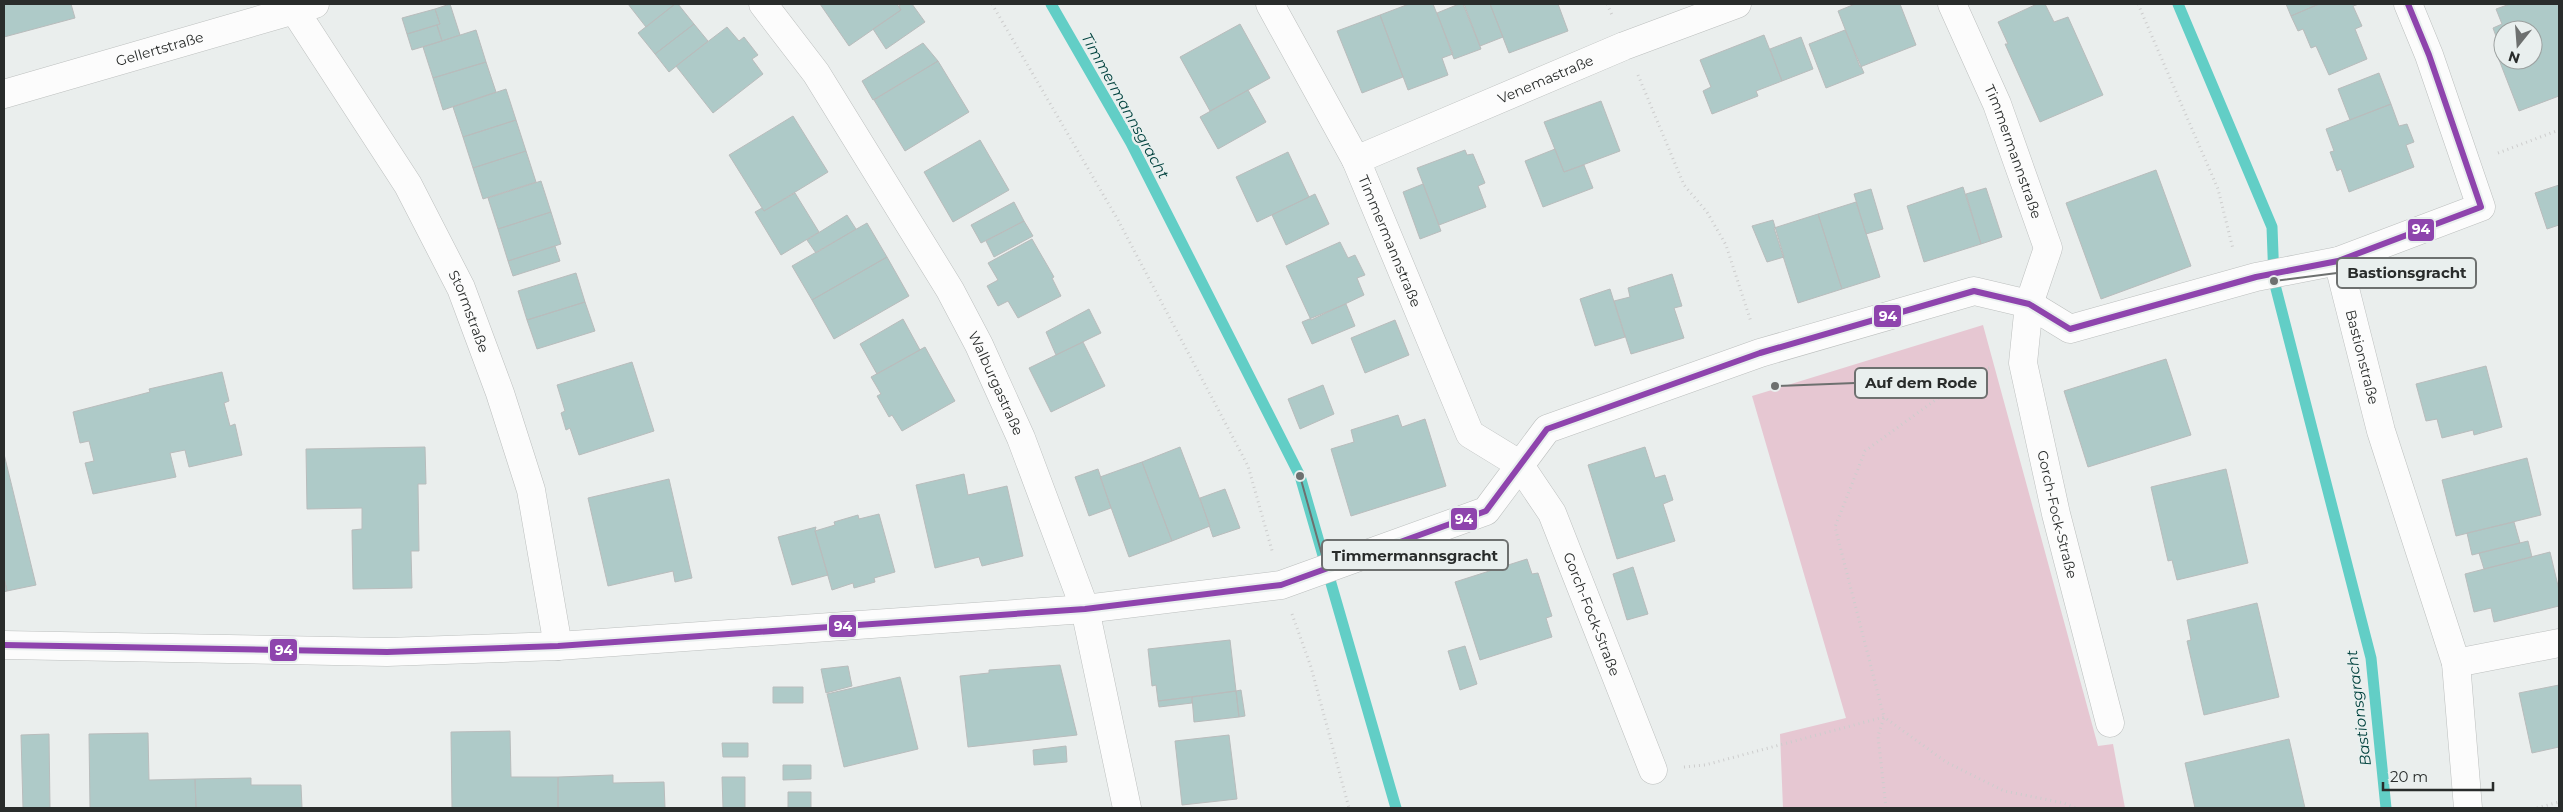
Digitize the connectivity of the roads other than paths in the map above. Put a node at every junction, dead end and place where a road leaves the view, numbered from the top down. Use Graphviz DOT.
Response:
graph roads {
  1 [pos="763,4"];
  2 [pos="1270,4"];
  3 [pos="1737,4"];
  4 [pos="1952,4"];
  5 [pos="2408,4"];
  6 [pos="305,7"];
  7 [pos="4,94"];
  8 [pos="1356,160"];
  9 [pos="2338,261"];
  10 [pos="2029,304"];
  11 [pos="1519,464"];
  12 [pos="1085,609"];
  13 [pos="2559,643"];
  14 [pos="4,645"];
  15 [pos="558,646"];
  16 [pos="2456,663"];
  17 [pos="2110,723"];
  18 [pos="1653,770"];
  19 [pos="1127,808"];
  20 [pos="2468,808"];
  1 -- 12 [label="street, Walburgastraße"];
  2 -- 8 [label="street, Timmermannstraße"];
  3 -- 8 [label="street, Venemastraße"];
  4 -- 10 [label="street, Timmermannstraße"];
  5 -- 9 [label="street"];
  6 -- 7 [label="street, Gellertstraße"];
  6 -- 15 [label="street, Stormstraße"];
  8 -- 11 [label="street, Timmermannstraße"];
  9 -- 10 [label="street"];
  9 -- 16 [label="street, Bastionstraße"];
  10 -- 11 [label="street"];
  10 -- 17 [label="street, Gorch-Fock-Straße"];
  11 -- 12 [label="street"];
  11 -- 18 [label="street, Gorch-Fock-Straße"];
  12 -- 15 [label="street"];
  12 -- 19 [label="street, Walburgastraße"];
  13 -- 16 [label="street"];
  14 -- 15 [label="street"];
  16 -- 20 [label="street, Bastionstraße"];
}
